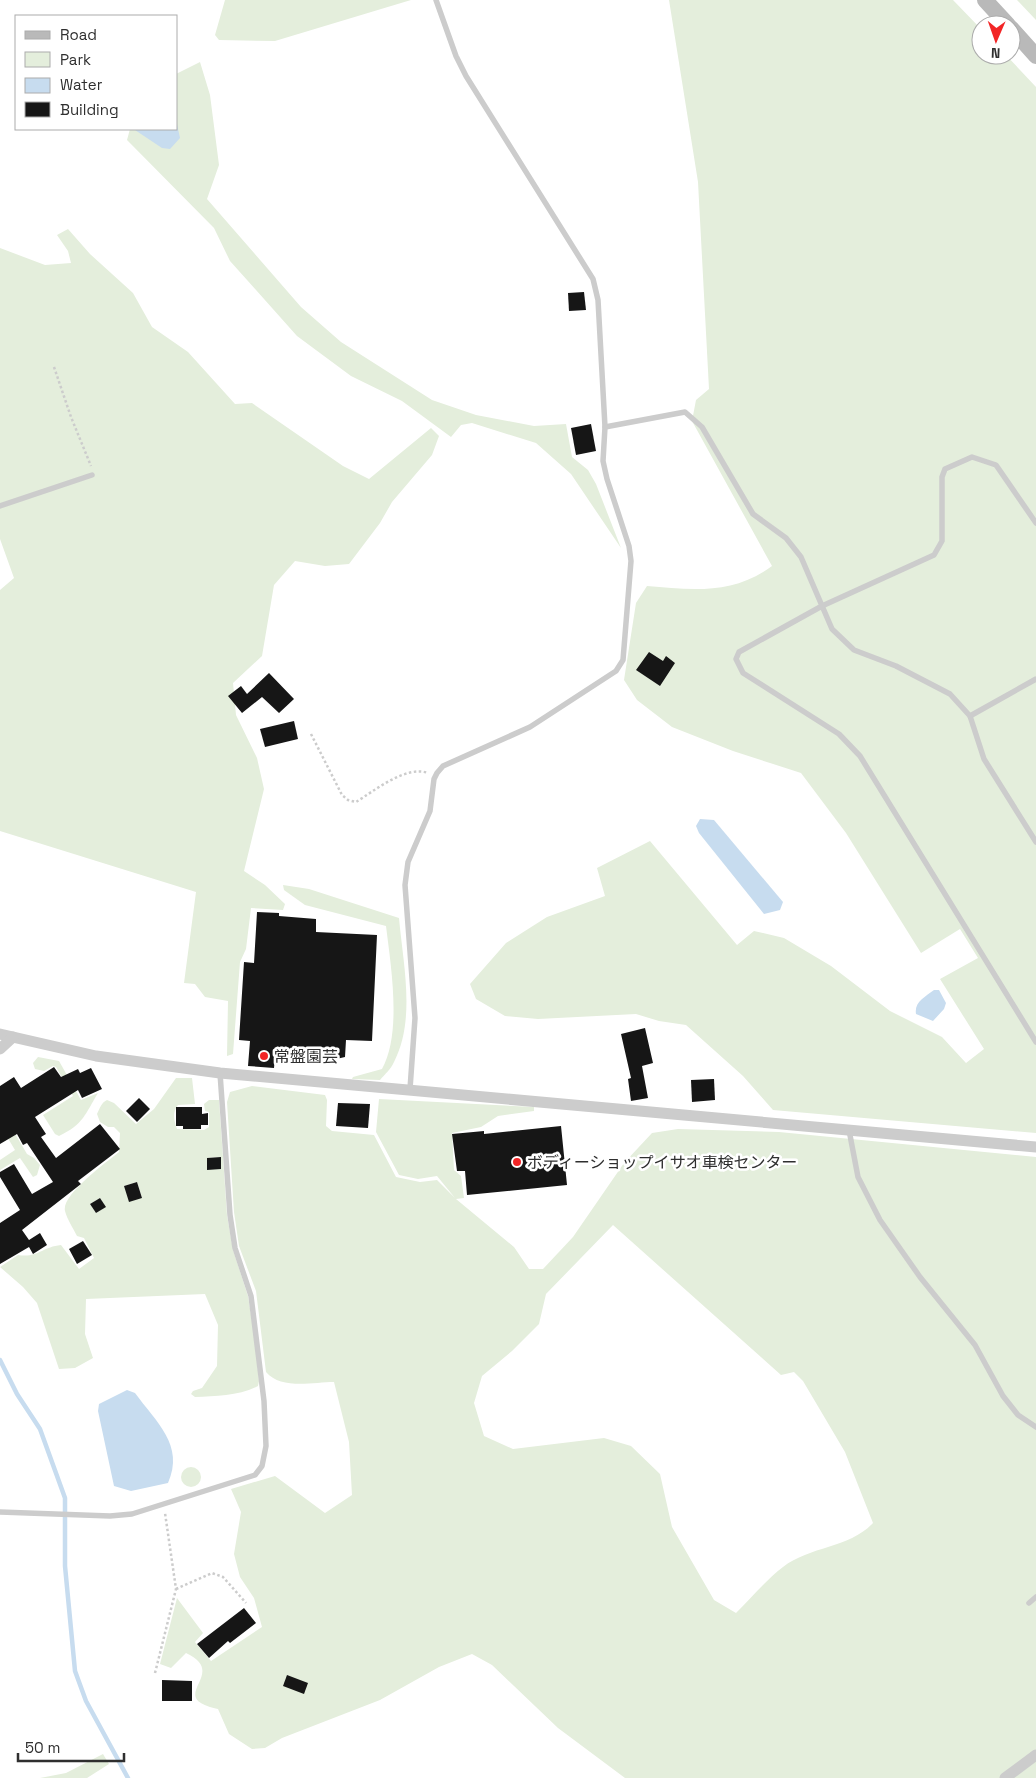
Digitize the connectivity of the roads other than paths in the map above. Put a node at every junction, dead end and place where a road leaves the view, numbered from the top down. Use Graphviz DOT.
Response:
graph roads {
  1 [pos="436,0"];
  2 [pos="985,0"];
  3 [pos="999,15"];
  4 [pos="1021,39"];
  5 [pos="1036,56"];
  6 [pos="605,426"];
  7 [pos="92,475"];
  8 [pos="0,506"];
  9 [pos="1036,523"];
  10 [pos="822,606"];
  11 [pos="1036,679"];
  12 [pos="970,716"];
  13 [pos="1036,842"];
  14 [pos="0,1034"];
  15 [pos="13,1037"];
  16 [pos="1036,1042"];
  17 [pos="0,1049"];
  18 [pos="220,1073"];
  19 [pos="410,1089"];
  20 [pos="849,1130"];
  21 [pos="1036,1147"];
  22 [pos="1036,1427"];
  23 [pos="0,1512"];
  24 [pos="1036,1597"];
  25 [pos="1029,1603"];
  26 [pos="1036,1755"];
  27 [pos="1005,1778"];
  1 -- 6 [label="lane"];
  2 -- 3 [label="main road"];
  4 -- 5 [label="main road"];
  6 -- 10 [label="lane"];
  6 -- 19 [label="lane"];
  7 -- 8 [label="lane"];
  9 -- 10 [label="lane"];
  10 -- 12 [label="lane"];
  10 -- 16 [label="lane"];
  11 -- 12 [label="lane"];
  12 -- 13 [label="lane"];
  14 -- 15 [label="street"];
  15 -- 17 [label="street"];
  15 -- 18 [label="street"];
  18 -- 19 [label="street"];
  18 -- 23 [label="lane"];
  19 -- 20 [label="street"];
  20 -- 21 [label="street"];
  20 -- 22 [label="lane"];
  24 -- 25 [label="lane"];
  26 -- 27 [label="street"];
}
